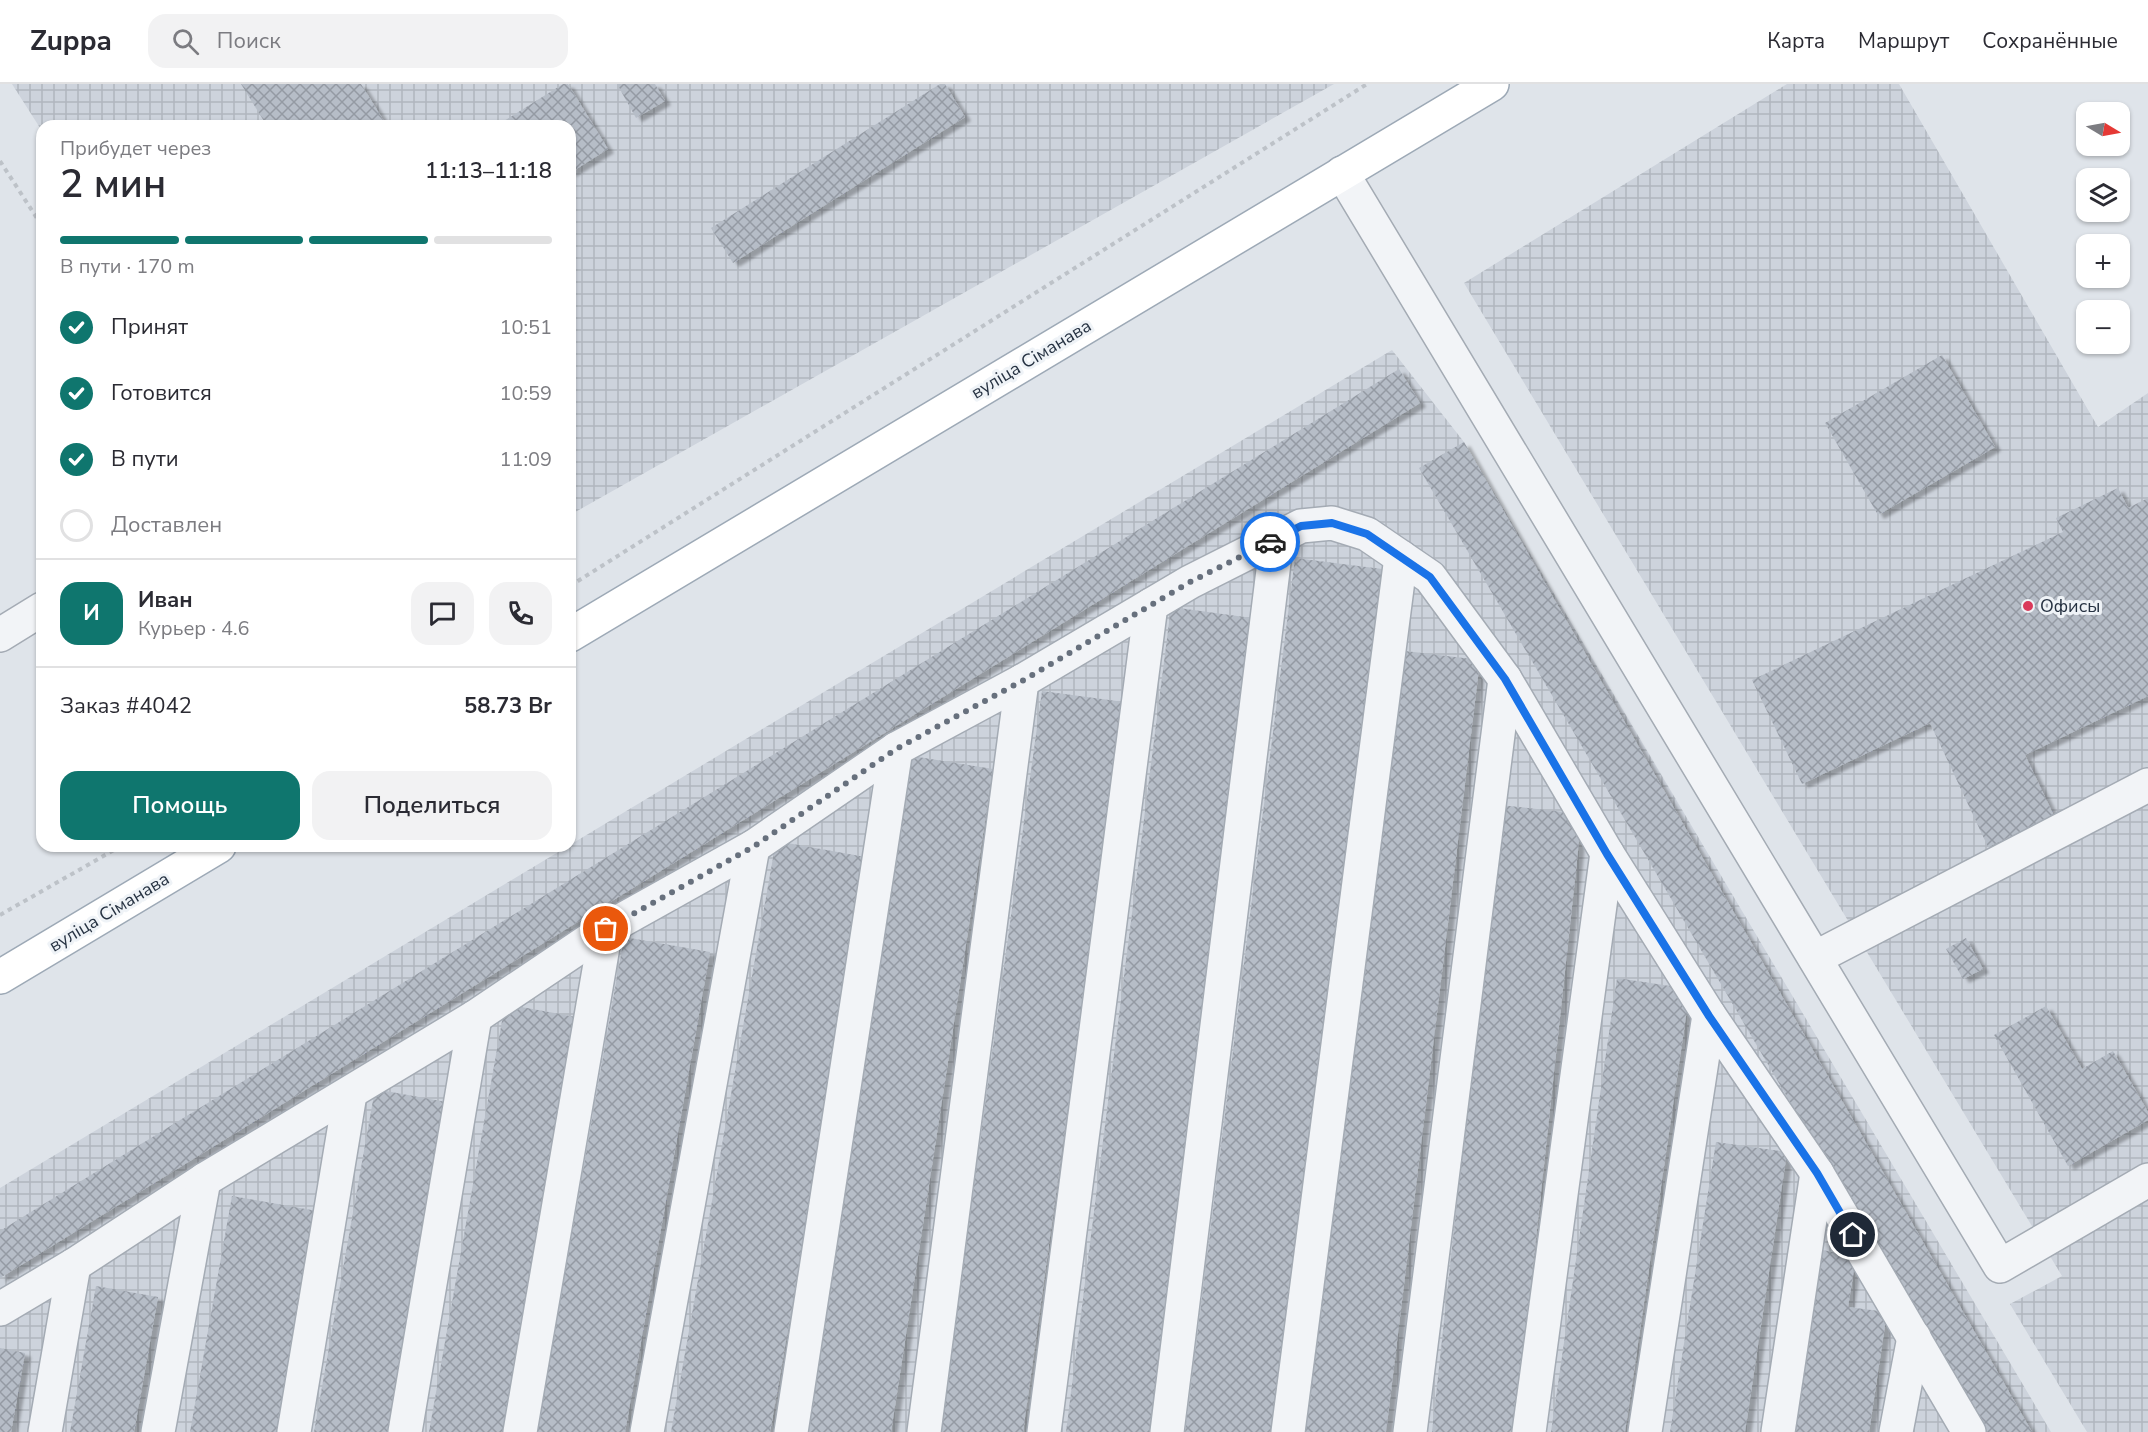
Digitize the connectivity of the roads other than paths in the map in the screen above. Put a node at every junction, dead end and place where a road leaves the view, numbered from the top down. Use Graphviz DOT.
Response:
graph roads {
  1 [pos="1492,84"];
  2 [pos="1342,173"];
  3 [pos="1277,538"];
  4 [pos="1401,557"];
  5 [pos="1150,605"];
  6 [pos="36,613"];
  7 [pos="576,631"];
  8 [pos="0,635"];
  9 [pos="1505,679"];
  10 [pos="1022,681"];
  11 [pos="896,749"];
  12 [pos="2148,785"];
  13 [pos="753,847"];
  14 [pos="209,852"];
  15 [pos="1607,854"];
  16 [pos="606,929"];
  17 [pos="1815,958"];
  18 [pos="0,977"];
  19 [pos="1709,1016"];
  20 [pos="475,1017"];
  21 [pos="350,1094"];
  22 [pos="1817,1173"];
  23 [pos="204,1180"];
  24 [pos="2148,1180"];
  25 [pos="74,1265"];
  26 [pos="0,1309"];
  27 [pos="1914,1337"];
  28 [pos="45,1432"];
  29 [pos="158,1432"];
  30 [pos="294,1432"];
  31 [pos="405,1432"];
  32 [pos="520,1432"];
  33 [pos="646,1432"];
  34 [pos="791,1432"];
  35 [pos="924,1432"];
  36 [pos="1044,1432"];
  37 [pos="1167,1432"];
  38 [pos="1288,1432"];
  39 [pos="1410,1432"];
  40 [pos="1529,1432"];
  41 [pos="1645,1432"];
  42 [pos="1778,1432"];
  43 [pos="1896,1432"];
  44 [pos="1969,1432"];
  1 -- 2 [label="main road, вуліца Сіманава"];
  2 -- 7 [label="main road, вуліца Сіманава"];
  2 -- 17 [label="lane"];
  3 -- 4 [label="lane"];
  3 -- 5 [label="lane"];
  3 -- 37 [label="lane"];
  4 -- 9 [label="lane"];
  4 -- 38 [label="lane"];
  5 -- 10 [label="lane"];
  5 -- 36 [label="lane"];
  6 -- 8 [label="lane"];
  9 -- 15 [label="lane"];
  9 -- 39 [label="lane"];
  10 -- 11 [label="lane"];
  10 -- 35 [label="lane"];
  11 -- 13 [label="lane"];
  11 -- 34 [label="lane"];
  12 -- 17 [label="lane"];
  13 -- 16 [label="lane"];
  13 -- 33 [label="lane"];
  14 -- 18 [label="main road, вуліца Сіманава"];
  15 -- 19 [label="lane"];
  15 -- 40 [label="lane"];
  16 -- 20 [label="lane"];
  16 -- 32 [label="lane"];
  17 -- 24 [label="lane"];
  19 -- 22 [label="lane"];
  19 -- 41 [label="lane"];
  20 -- 21 [label="lane"];
  20 -- 31 [label="lane"];
  21 -- 23 [label="lane"];
  21 -- 30 [label="lane"];
  22 -- 27 [label="lane"];
  22 -- 42 [label="lane"];
  23 -- 25 [label="lane"];
  23 -- 29 [label="lane"];
  25 -- 26 [label="lane"];
  25 -- 28 [label="lane"];
  27 -- 43 [label="lane"];
  27 -- 44 [label="lane"];
}
